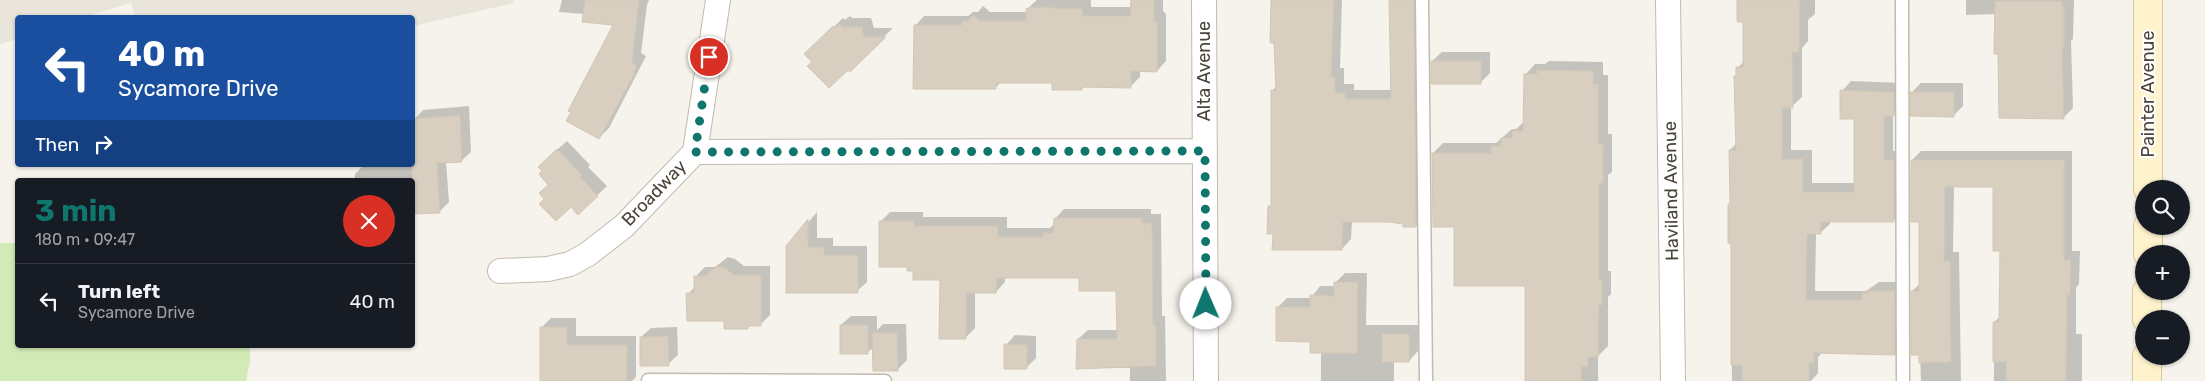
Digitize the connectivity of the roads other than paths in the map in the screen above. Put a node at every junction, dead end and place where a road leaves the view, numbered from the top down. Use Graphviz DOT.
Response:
graph roads {
  1 [pos="718,0"];
  2 [pos="1204,0"];
  3 [pos="1422,0"];
  4 [pos="1668,0"];
  5 [pos="1902,0"];
  6 [pos="2148,0"];
  7 [pos="1205,151"];
  8 [pos="695,152"];
  9 [pos="2148,180"];
  10 [pos="500,272"];
  11 [pos="2147,365"];
  12 [pos="648,380"];
  13 [pos="885,381"];
  14 [pos="1206,381"];
  15 [pos="1426,381"];
  16 [pos="1673,381"];
  17 [pos="1902,381"];
  18 [pos="2147,381"];
  1 -- 8 [label="street, Broadway"];
  2 -- 7 [label="street, Alta Avenue"];
  3 -- 15 [label="lane"];
  4 -- 16 [label="street, Haviland Avenue"];
  5 -- 17 [label="lane"];
  6 -- 9 [label="street, Painter Avenue"];
  7 -- 8 [label="street"];
  7 -- 14 [label="street, Alta Avenue"];
  8 -- 10 [label="street, Broadway"];
  11 -- 18 [label="street"];
  12 -- 13 [label="lane"];
}
